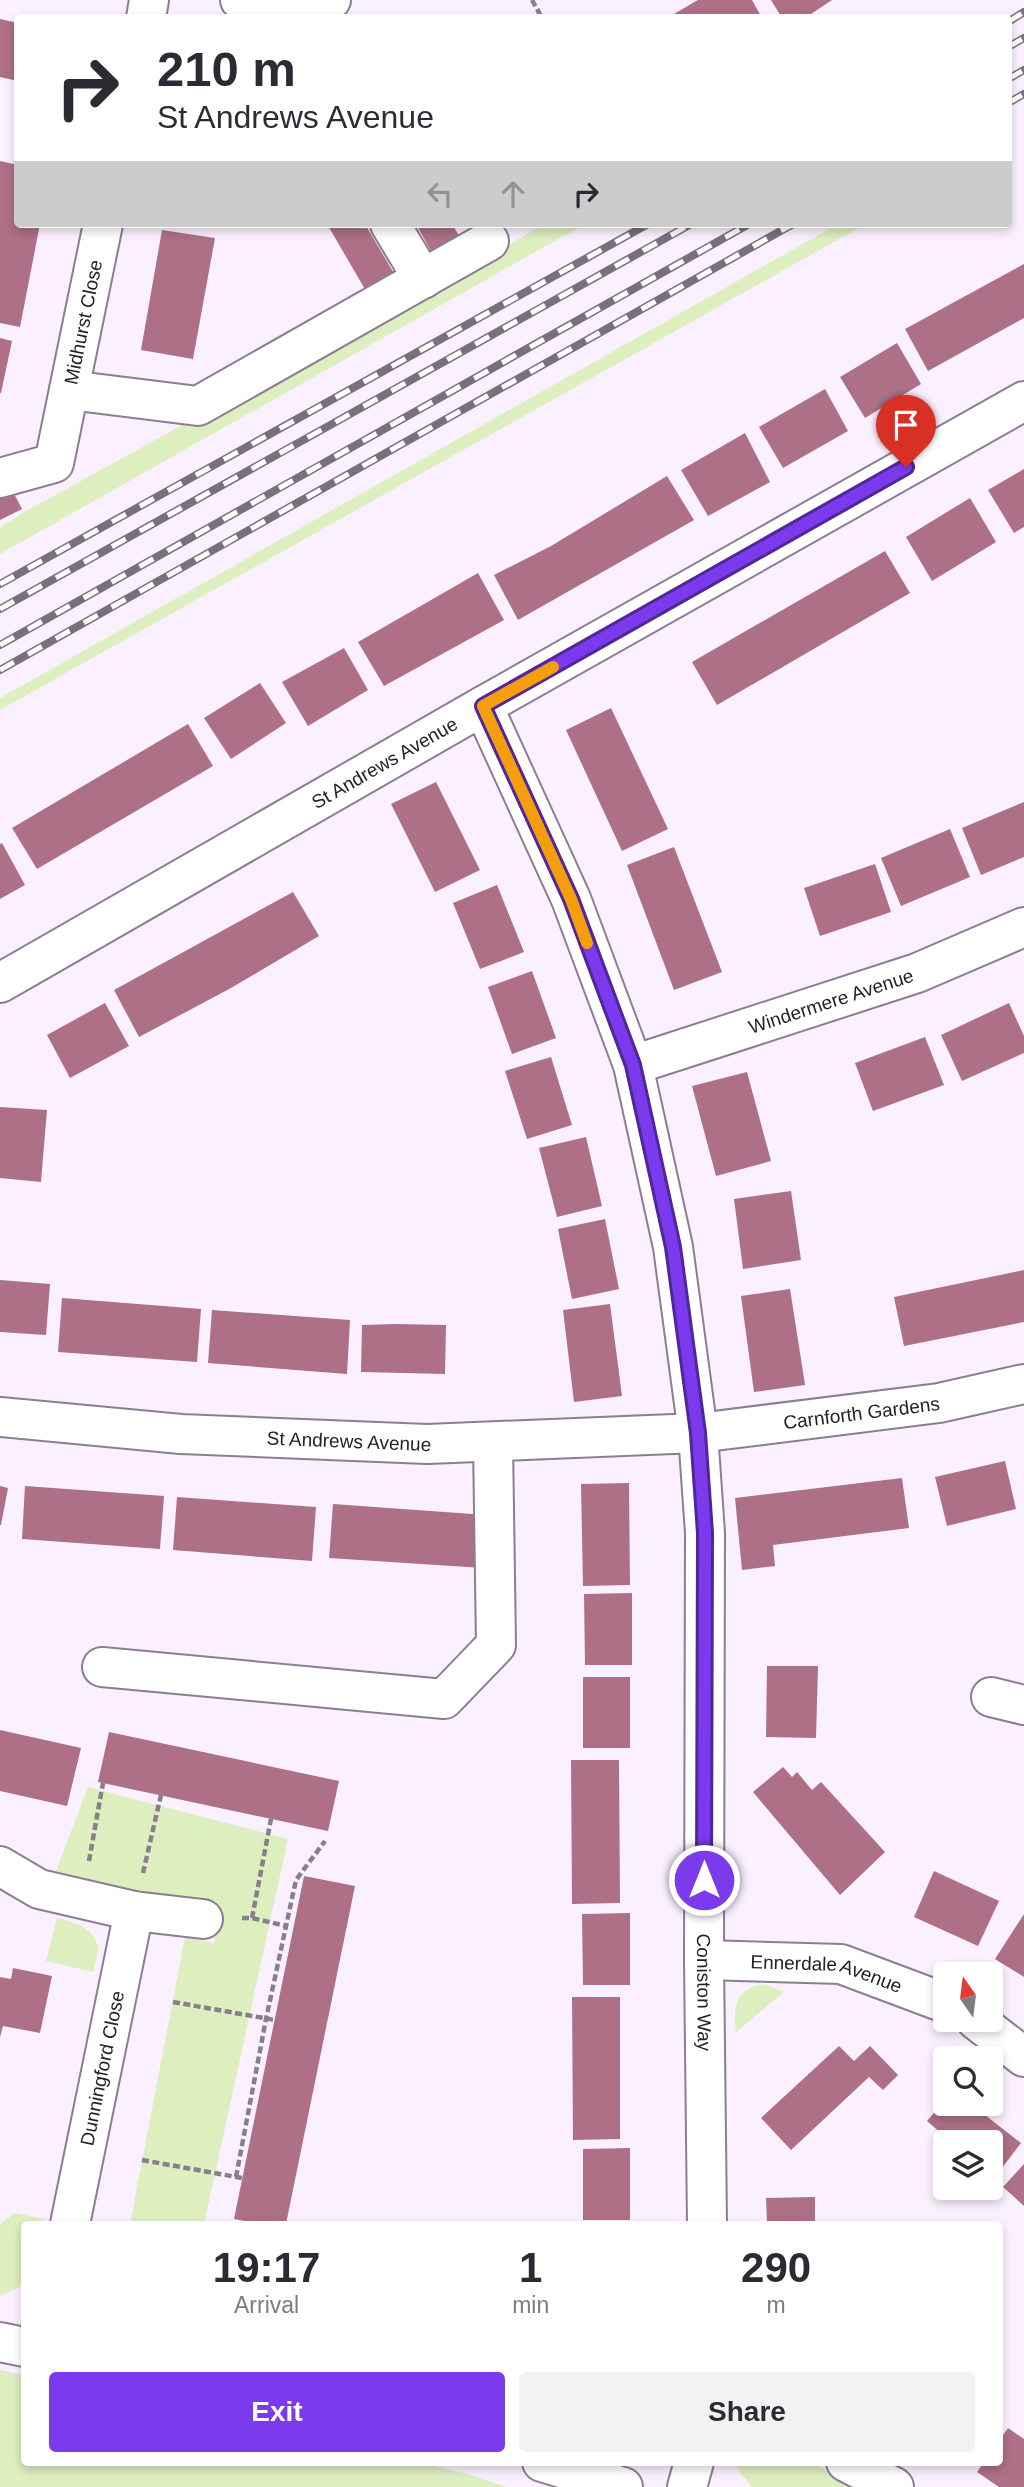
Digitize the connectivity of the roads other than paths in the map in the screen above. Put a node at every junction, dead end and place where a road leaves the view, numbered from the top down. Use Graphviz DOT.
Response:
graph roads {
  1 [pos="240,0"];
  2 [pos="331,0"];
  3 [pos="102,228"];
  4 [pos="392,228"];
  5 [pos="489,241"];
  6 [pos="423,279"];
  7 [pos="1024,401"];
  8 [pos="66,405"];
  9 [pos="0,478"];
  10 [pos="483,706"];
  11 [pos="1024,927"];
  12 [pos="0,983"];
  13 [pos="633,1065"];
  14 [pos="1024,1384"];
  15 [pos="0,1417"];
  16 [pos="698,1433"];
  17 [pos="493,1442"];
  18 [pos="102,1667"];
  19 [pos="0,1866"];
  20 [pos="134,1911"];
  21 [pos="203,1920"];
  22 [pos="704,1960"];
  23 [pos="933,1998"];
  24 [pos="992,2032"];
  25 [pos="1024,2057"];
  26 [pos="71,2221"];
  27 [pos="707,2221"];
  28 [pos="0,2342"];
  29 [pos="21,2346"];
  30 [pos="555,2466"];
  31 [pos="693,2466"];
  32 [pos="854,2466"];
  33 [pos="623,2487"];
  34 [pos="687,2487"];
  35 [pos="894,2487"];
  1 -- 2 [label="street"];
  3 -- 8 [label="street, Midhurst Close"];
  4 -- 6 [label="street"];
  5 -- 6 [label="street"];
  6 -- 8 [label="street"];
  7 -- 10 [label="street, St Andrews Avenue"];
  8 -- 9 [label="street, Midhurst Close"];
  10 -- 12 [label="street, St Andrews Avenue"];
  10 -- 13 [label="street, Coniston Way"];
  11 -- 13 [label="street, Windermere Avenue"];
  13 -- 16 [label="street, Coniston Way"];
  14 -- 16 [label="street, Carnforth Gardens"];
  15 -- 17 [label="street, St Andrews Avenue"];
  16 -- 17 [label="street, St Andrews Avenue"];
  16 -- 22 [label="street, Coniston Way"];
  17 -- 18 [label="street"];
  19 -- 20 [label="street"];
  20 -- 21 [label="street"];
  20 -- 26 [label="street, Dunningford Close"];
  22 -- 23 [label="street, Ennerdale Avenue"];
  22 -- 27 [label="street, Coniston Way"];
  24 -- 25 [label="street"];
  28 -- 29 [label="street"];
  30 -- 33 [label="street"];
  31 -- 34 [label="street"];
  32 -- 35 [label="street"];
}
